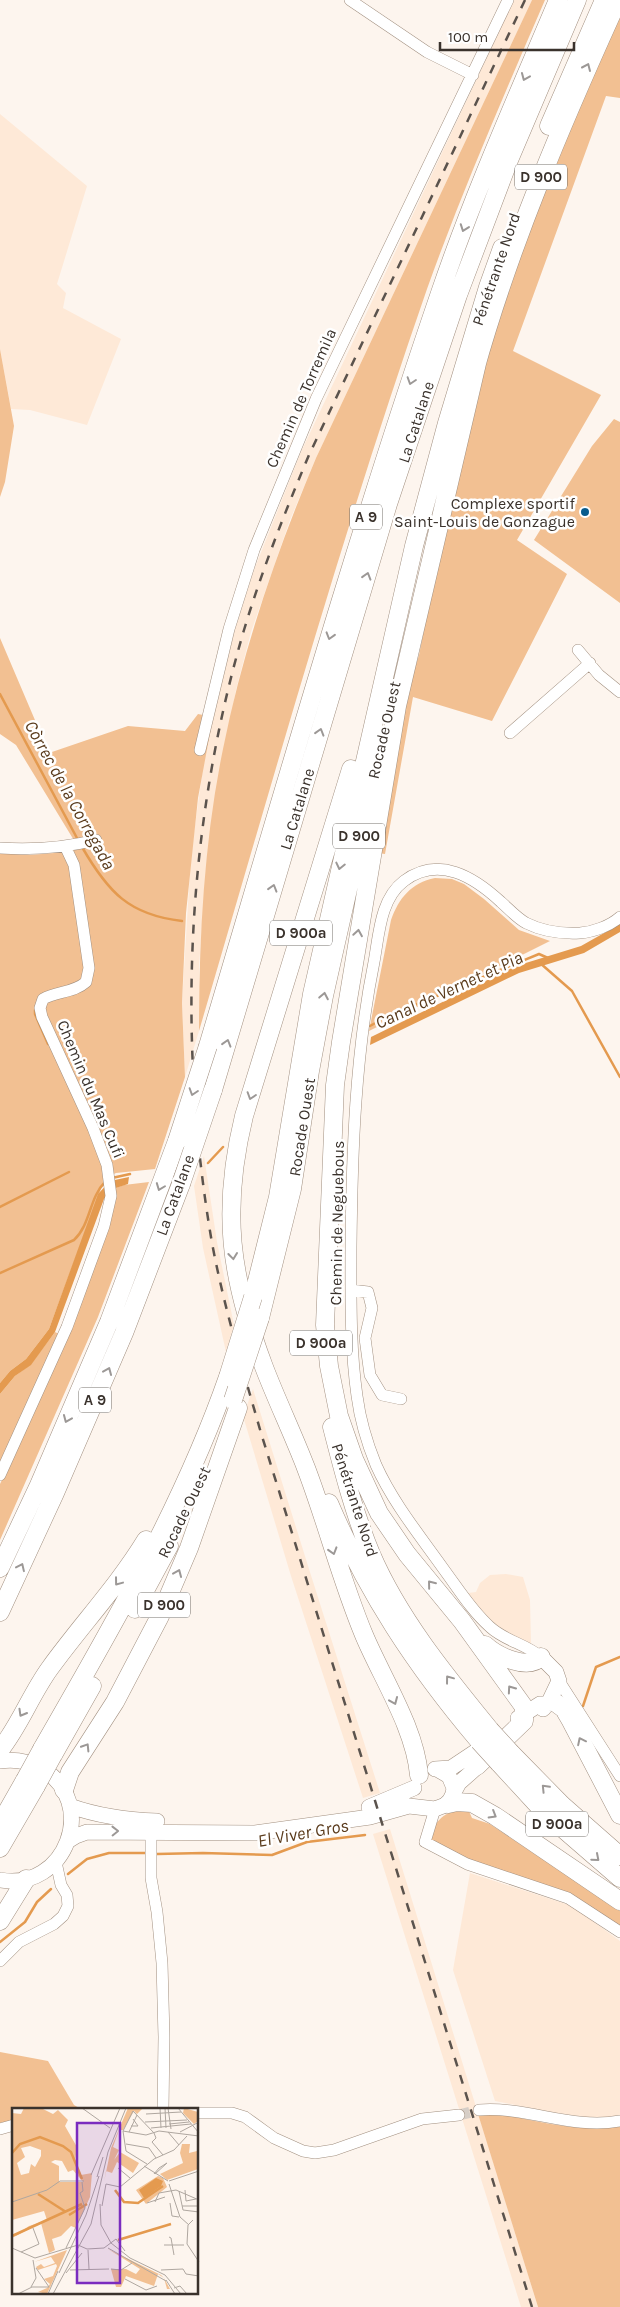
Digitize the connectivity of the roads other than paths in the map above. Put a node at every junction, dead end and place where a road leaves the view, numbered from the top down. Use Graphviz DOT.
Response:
graph roads {
  1 [pos="350,0"];
  2 [pos="508,0"];
  3 [pos="558,0"];
  4 [pos="577,0"];
  5 [pos="604,0"];
  6 [pos="618,0"];
  7 [pos="473,75"];
  8 [pos="478,359"];
  9 [pos="414,546"];
  10 [pos="578,650"];
  11 [pos="590,663"];
  12 [pos="620,692"];
  13 [pos="510,733"];
  14 [pos="200,750"];
  15 [pos="96,840"];
  16 [pos="0,848"];
  17 [pos="66,848"];
  18 [pos="620,917"];
  19 [pos="335,1085"];
  20 [pos="351,1290"];
  21 [pos="258,1324"];
  22 [pos="401,1399"];
  23 [pos="230,1403"];
  24 [pos="0,1475"];
  25 [pos="0,1568"];
  26 [pos="0,1612"];
  27 [pos="462,1621"];
  28 [pos="541,1657"];
  29 [pos="558,1676"];
  30 [pos="543,1705"];
  31 [pos="485,1735"];
  32 [pos="0,1750"];
  33 [pos="505,1758"];
  34 [pos="0,1761"];
  35 [pos="477,1766"];
  36 [pos="437,1770"];
  37 [pos="620,1776"];
  38 [pos="416,1782"];
  39 [pos="30,1783"];
  40 [pos="67,1798"];
  41 [pos="437,1810"];
  42 [pos="620,1815"];
  43 [pos="0,1824"];
  44 [pos="151,1831"];
  45 [pos="68,1841"];
  46 [pos="0,1848"];
  47 [pos="620,1856"];
  48 [pos="56,1862"];
  49 [pos="32,1877"];
  50 [pos="620,1878"];
  51 [pos="0,1880"];
  52 [pos="61,1885"];
  53 [pos="620,1901"];
  54 [pos="0,1922"];
  55 [pos="620,1932"];
  56 [pos="0,1961"];
  57 [pos="163,2108"];
  58 [pos="479,2110"];
  59 [pos="199,2113"];
  60 [pos="459,2115"];
  61 [pos="620,2120"];
  1 -- 7 [label="street"];
  2 -- 7 [label="street, Chemin de Torremila"];
  3 -- 25 [label="highway, La Catalane / A 9, one-way, bridge"];
  26 -- 4 [label="highway, La Catalane / A 9, one-way, bridge"];
  5 -- 9 [label="highway, Pénétrante Nord / D 900"];
  8 -- 6 [label="highway, Pénétrante Nord / D 900, one-way"];
  7 -- 14 [label="street, Chemin de Torremila"];
  19 -- 8 [label="highway, D 900a, one-way"];
  21 -- 8 [label="highway, Rocade Ouest / D 900, one-way"];
  9 -- 21 [label="highway, D 900a, one-way"];
  9 -- 23 [label="highway, Rocade Ouest / D 900, one-way, bridge"];
  10 -- 11 [label="street"];
  11 -- 12 [label="street"];
  11 -- 13 [label="street"];
  15 -- 17 [label="street"];
  16 -- 17 [label="street"];
  17 -- 24 [label="street, Chemin du Mas Cufi"];
  18 -- 20 [label="street, Chemin de Neguebous"];
  27 -- 19 [label="highway, one-way"];
  31 -- 19 [label="highway, Pénétrante Nord / D 900a, one-way"];
  20 -- 22 [label="street"];
  20 -- 28 [label="street, Chemin de Neguebous"];
  21 -- 23 [label="highway, Rocade Ouest / D 900, bridge"];
  21 -- 31 [label="highway, Pénétrante Nord / D 900a"];
  21 -- 38 [label="highway, one-way"];
  23 -- 32 [label="highway, D 900, one-way"];
  23 -- 39 [label="highway, Rocade Ouest / D 900, bridge"];
  40 -- 23 [label="highway, D 900, one-way"];
  27 -- 28 [label="highway"];
  30 -- 27 [label="highway, one-way"];
  28 -- 29 [label="main road"];
  29 -- 30 [label="main road"];
  29 -- 37 [label="street"];
  30 -- 35 [label="highway"];
  30 -- 35 [label="main road"];
  30 -- 36 [label="main road"];
  42 -- 30 [label="highway, one-way"];
  31 -- 33 [label="highway, Pénétrante Nord / D 900a, bridge"];
  47 -- 33 [label="highway, Pénétrante Nord / D 900a, one-way"];
  33 -- 50 [label="highway, Pénétrante Nord / D 900a, one-way"];
  34 -- 40 [label="main road"];
  35 -- 41 [label="main road"];
  36 -- 38 [label="main road"];
  36 -- 41 [label="main road"];
  38 -- 40 [label="main road"];
  38 -- 41 [label="main road"];
  39 -- 43 [label="highway, Rocade Ouest / D 900"];
  39 -- 46 [label="highway, Rocade Ouest / D 900"];
  40 -- 45 [label="main road"];
  41 -- 44 [label="main road"];
  41 -- 53 [label="highway, one-way"];
  41 -- 55 [label="street"];
  45 -- 44 [label="main road, one-way"];
  44 -- 57 [label="street"];
  45 -- 48 [label="main road"];
  48 -- 49 [label="main road"];
  48 -- 52 [label="street"];
  49 -- 51 [label="main road"];
  49 -- 52 [label="street"];
  49 -- 54 [label="highway"];
  52 -- 56 [label="street"];
  58 -- 61 [label="street"];
  59 -- 60 [label="street"];
}
